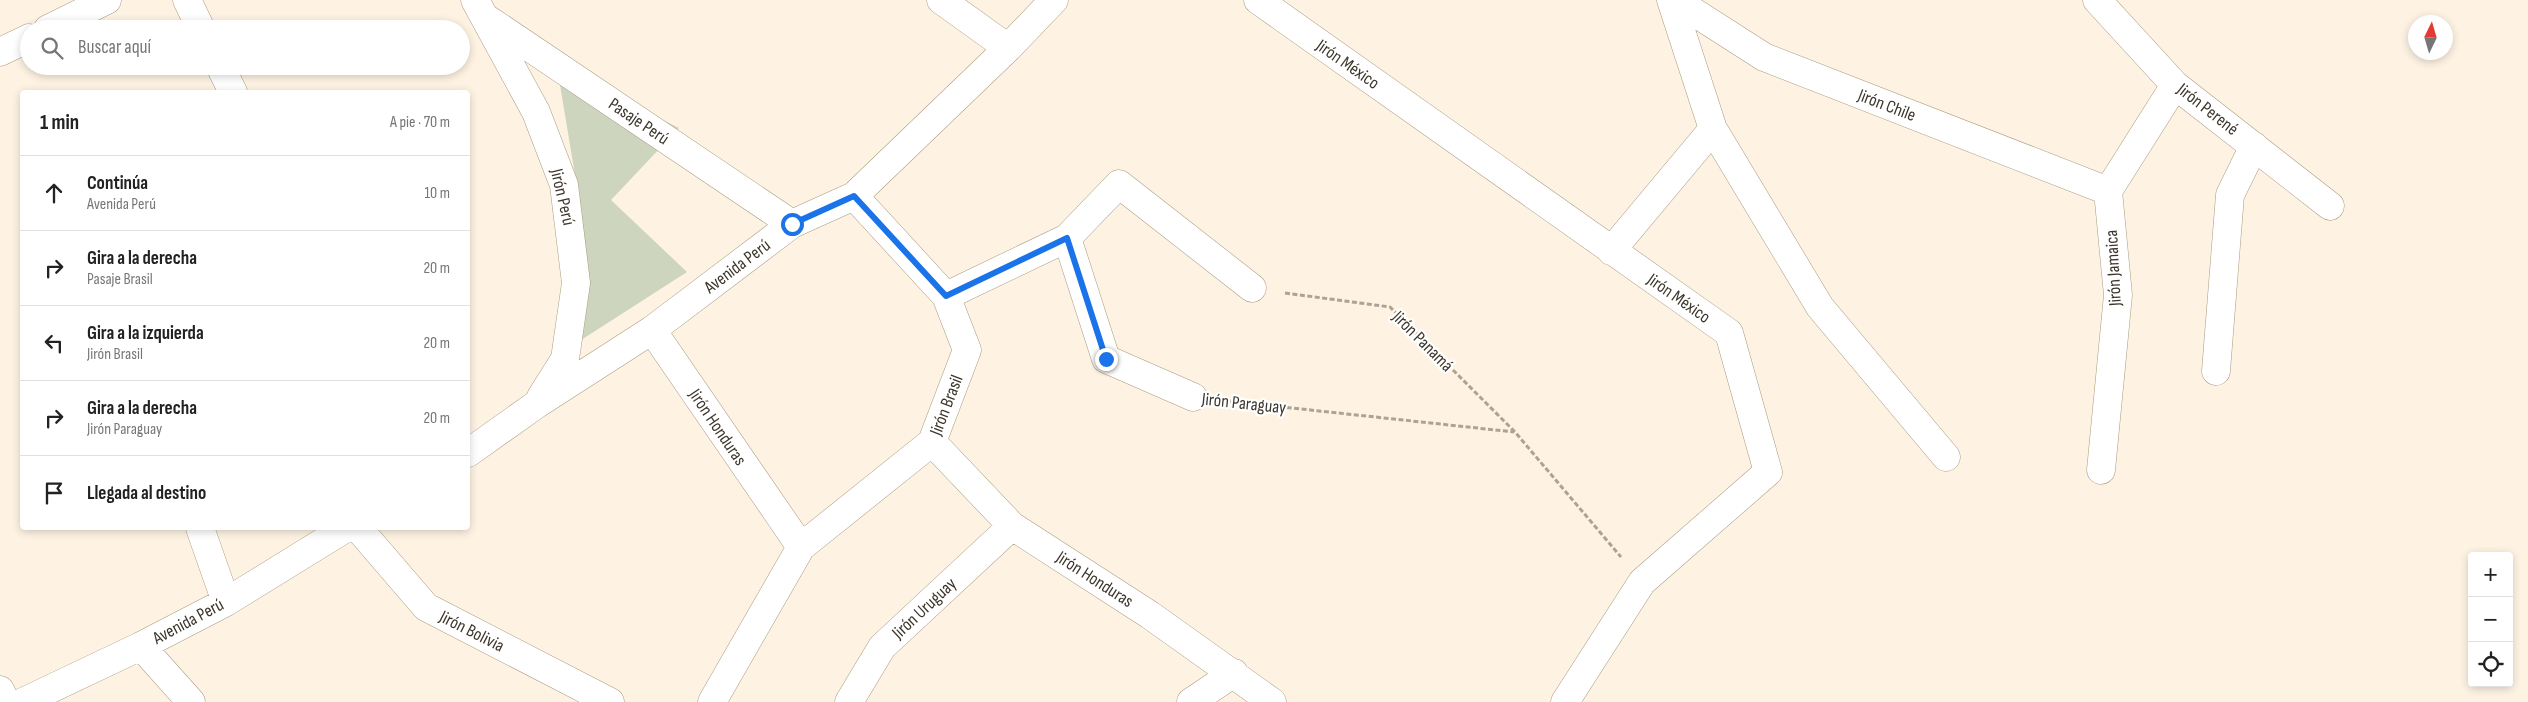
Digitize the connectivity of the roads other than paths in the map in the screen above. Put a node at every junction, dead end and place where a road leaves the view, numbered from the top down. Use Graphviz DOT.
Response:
graph roads {
  1 [pos="107,0"];
  2 [pos="187,0"];
  3 [pos="941,0"];
  4 [pos="1054,0"];
  5 [pos="1258,0"];
  6 [pos="1671,0"];
  7 [pos="1674,0"];
  8 [pos="2097,0"];
  9 [pos="480,9"];
  10 [pos="66,20"];
  11 [pos="197,20"];
  12 [pos="20,42"];
  13 [pos="1008,48"];
  14 [pos="0,52"];
  15 [pos="224,75"];
  16 [pos="2175,85"];
  17 [pos="232,90"];
  18 [pos="1713,129"];
  19 [pos="2254,146"];
  20 [pos="2108,191"];
  21 [pos="854,196"];
  22 [pos="2330,206"];
  23 [pos="792,224"];
  24 [pos="1067,238"];
  25 [pos="1611,251"];
  26 [pos="1252,288"];
  27 [pos="946,296"];
  28 [pos="652,330"];
  29 [pos="2216,371"];
  30 [pos="1193,397"];
  31 [pos="537,404"];
  32 [pos="932,442"];
  33 [pos="470,452"];
  34 [pos="1946,457"];
  35 [pos="2101,470"];
  36 [pos="1012,526"];
  37 [pos="201,530"];
  38 [pos="343,530"];
  39 [pos="360,530"];
  40 [pos="801,547"];
  41 [pos="226,602"];
  42 [pos="141,646"];
  43 [pos="1234,673"];
  44 [pos="0,690"];
  45 [pos="6,702"];
  46 [pos="23,702"];
  47 [pos="191,702"];
  48 [pos="610,702"];
  49 [pos="712,702"];
  50 [pos="849,702"];
  51 [pos="1190,702"];
  52 [pos="1272,702"];
  53 [pos="1565,702"];
  1 -- 10 [label="street"];
  2 -- 11 [label="street"];
  3 -- 13 [label="street"];
  4 -- 13 [label="street, Avenida Perú"];
  5 -- 25 [label="street, Jirón México"];
  6 -- 18 [label="street"];
  7 -- 20 [label="street, Jirón Chile"];
  8 -- 16 [label="street, Jirón Perené"];
  9 -- 23 [label="street, Pasaje Perú"];
  9 -- 31 [label="street, Jirón Perú"];
  12 -- 14 [label="street"];
  13 -- 21 [label="street, Avenida Perú"];
  15 -- 17 [label="street"];
  16 -- 19 [label="street, Jirón Perené"];
  16 -- 20 [label="street"];
  18 -- 25 [label="street"];
  18 -- 34 [label="street"];
  19 -- 22 [label="street, Jirón Perené"];
  19 -- 29 [label="street"];
  20 -- 35 [label="street, Jirón Jamaica"];
  21 -- 23 [label="street, Avenida Perú"];
  21 -- 27 [label="street"];
  23 -- 28 [label="street, Avenida Perú"];
  24 -- 26 [label="street"];
  24 -- 27 [label="street"];
  24 -- 30 [label="street, Jirón Paraguay"];
  25 -- 53 [label="street, Jirón México"];
  27 -- 32 [label="street, Jirón Brasil"];
  28 -- 31 [label="street, Avenida Perú"];
  28 -- 40 [label="street, Jirón Honduras"];
  31 -- 33 [label="street, Avenida Perú"];
  32 -- 36 [label="street, Jirón Honduras"];
  32 -- 40 [label="street, Jirón Brasil"];
  36 -- 43 [label="street, Jirón Honduras"];
  36 -- 50 [label="street, Jirón Uruguay"];
  37 -- 41 [label="street"];
  38 -- 41 [label="street, Avenida Perú"];
  39 -- 48 [label="street, Jirón Bolivia"];
  40 -- 49 [label="street, Jirón Brasil"];
  41 -- 42 [label="street, Avenida Perú"];
  42 -- 46 [label="street, Avenida Perú"];
  42 -- 47 [label="street"];
  43 -- 51 [label="street"];
  43 -- 52 [label="street, Jirón Honduras"];
  44 -- 45 [label="street"];
}
